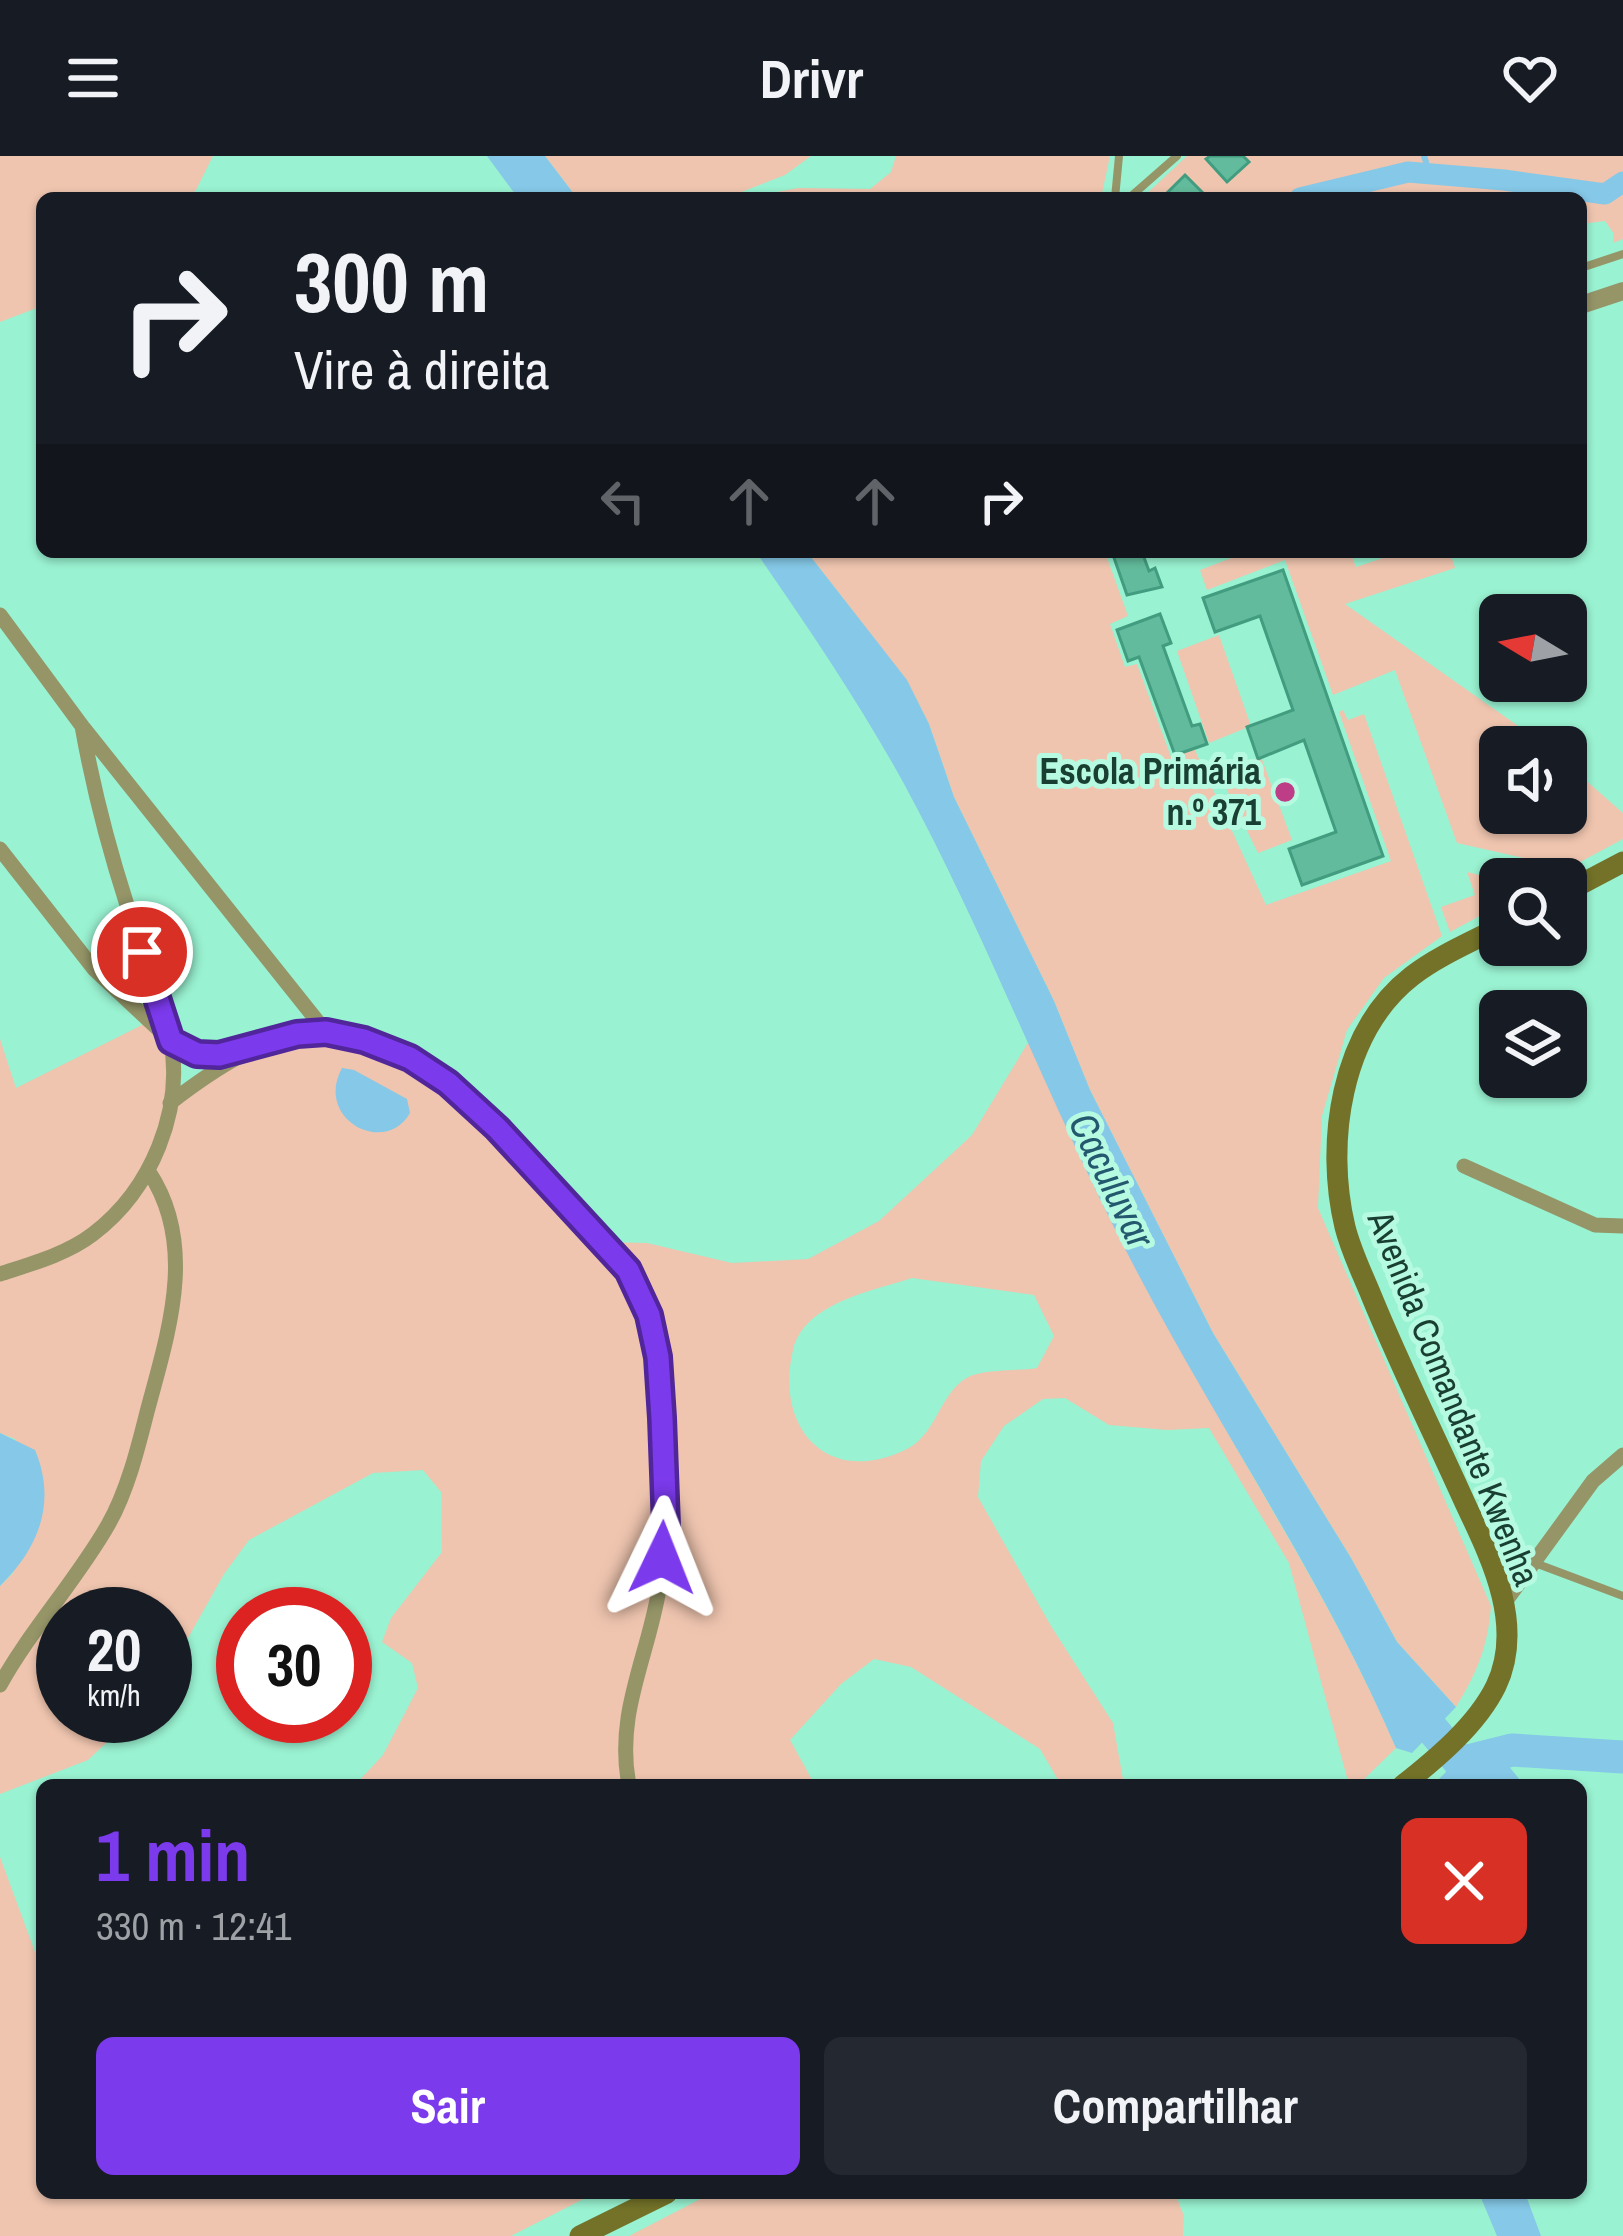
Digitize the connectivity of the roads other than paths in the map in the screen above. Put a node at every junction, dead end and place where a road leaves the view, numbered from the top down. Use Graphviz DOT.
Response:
graph roads {
  1 [pos="1120,156"];
  2 [pos="1178,156"];
  3 [pos="1116,192"];
  4 [pos="1136,192"];
  5 [pos="1623,254"];
  6 [pos="1587,266"];
  7 [pos="1623,291"];
  8 [pos="1587,303"];
  9 [pos="0,615"];
  10 [pos="82,726"];
  11 [pos="0,849"];
  12 [pos="1623,862"];
  13 [pos="1587,881"];
  14 [pos="1479,939"];
  15 [pos="326,1032"];
  16 [pos="171,1041"];
  17 [pos="256,1047"];
  18 [pos="170,1103"];
  19 [pos="1464,1166"];
  20 [pos="149,1172"];
  21 [pos="1623,1226"];
  22 [pos="0,1274"];
  23 [pos="1623,1455"];
  24 [pos="1534,1562"];
  25 [pos="1623,1596"];
  26 [pos="1505,1602"];
  27 [pos="0,1685"];
  28 [pos="628,1779"];
  29 [pos="1411,1779"];
  30 [pos="655,2199"];
  31 [pos="580,2236"];
  1 -- 3 [label="lane"];
  2 -- 4 [label="lane"];
  5 -- 6 [label="lane"];
  7 -- 8 [label="street"];
  9 -- 10 [label="street"];
  10 -- 15 [label="street"];
  10 -- 16 [label="street"];
  11 -- 16 [label="street"];
  12 -- 13 [label="main road"];
  14 -- 26 [label="main road, Avenida Comandante Kwenha"];
  15 -- 17 [label="street"];
  15 -- 28 [label="street"];
  16 -- 17 [label="street"];
  16 -- 18 [label="street"];
  17 -- 18 [label="street"];
  18 -- 20 [label="street"];
  19 -- 21 [label="street"];
  20 -- 22 [label="street"];
  20 -- 27 [label="street"];
  23 -- 24 [label="street"];
  24 -- 25 [label="lane"];
  24 -- 26 [label="street"];
  26 -- 29 [label="main road, Avenida Comandante Kwenha"];
  30 -- 31 [label="main road"];
}
